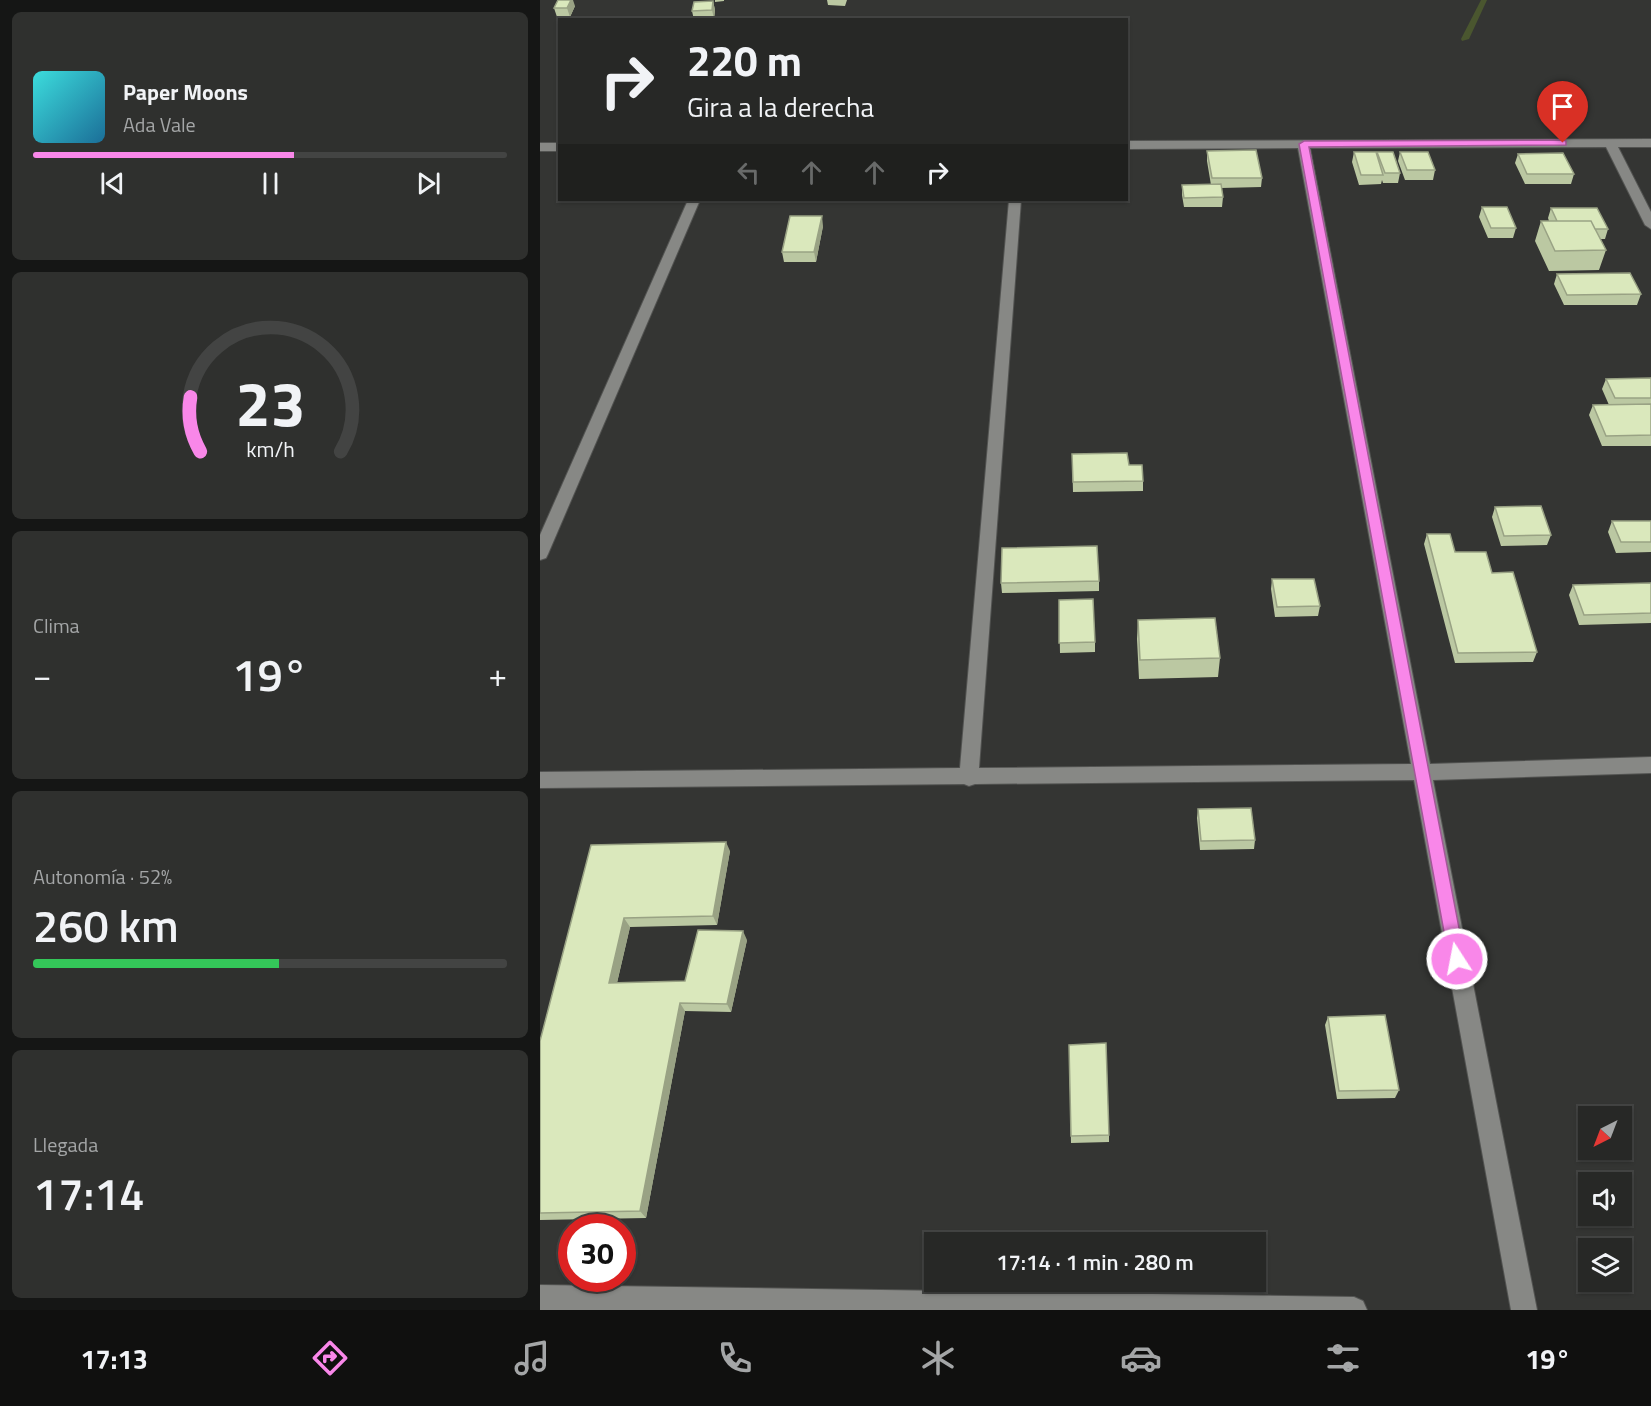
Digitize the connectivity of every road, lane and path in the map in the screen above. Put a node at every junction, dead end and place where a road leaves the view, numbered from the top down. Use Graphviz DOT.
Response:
graph roads {
  1 [pos="1651,142"];
  2 [pos="1610,143"];
  3 [pos="1304,144"];
  4 [pos="1128,145"];
  5 [pos="540,147"];
  6 [pos="558,147"];
  7 [pos="694,201"];
  8 [pos="1016,201"];
  9 [pos="1651,225"];
  10 [pos="540,554"];
  11 [pos="1651,765"];
  12 [pos="1421,772"];
  13 [pos="969,778"];
  14 [pos="540,780"];
  15 [pos="540,1298"];
  16 [pos="1354,1310"];
  17 [pos="1524,1310"];
  1 -- 2 [label="street"];
  2 -- 3 [label="street"];
  2 -- 9 [label="street"];
  3 -- 4 [label="street"];
  3 -- 12 [label="street"];
  5 -- 6 [label="street"];
  7 -- 10 [label="street"];
  8 -- 13 [label="street"];
  11 -- 12 [label="street"];
  12 -- 13 [label="street"];
  12 -- 17 [label="street"];
  13 -- 14 [label="street"];
  15 -- 16 [label="street"];
}
